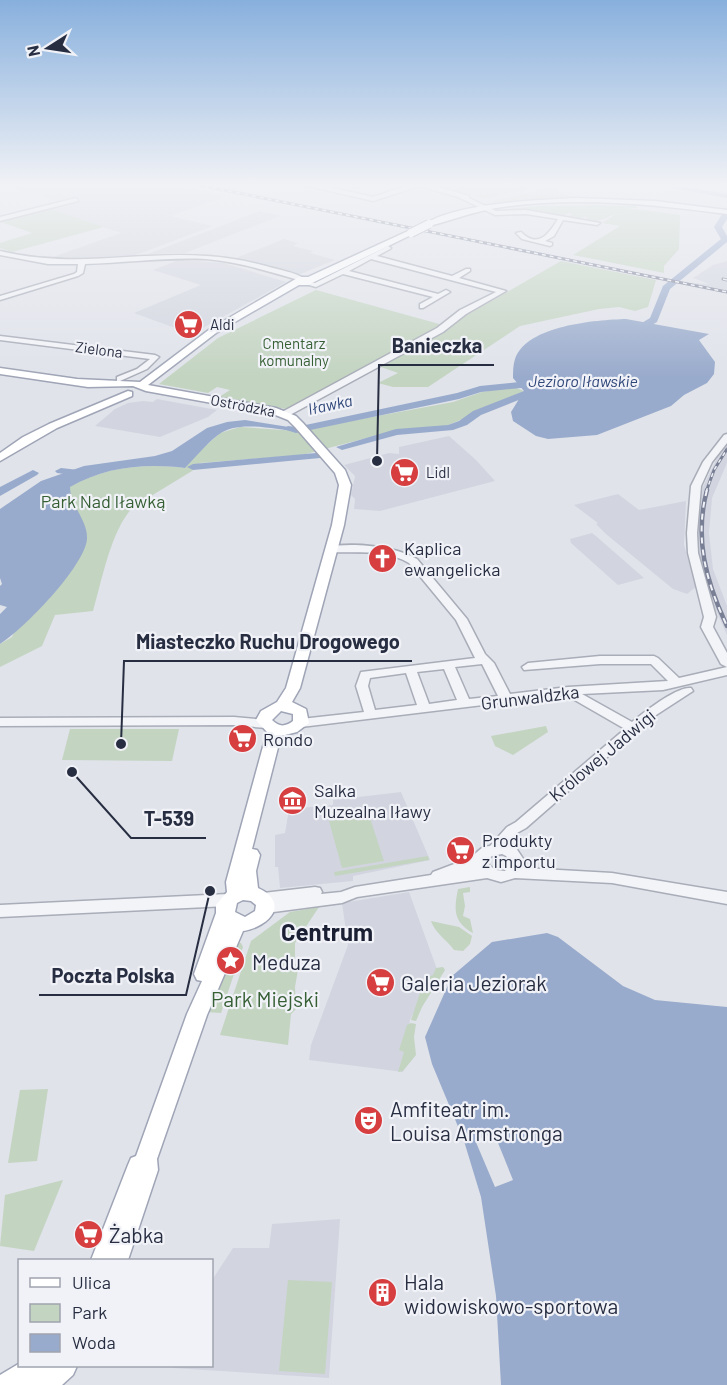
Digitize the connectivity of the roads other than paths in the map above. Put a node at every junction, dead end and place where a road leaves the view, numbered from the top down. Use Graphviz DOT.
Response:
graph roads {
  1 [pos="378,248"];
  2 [pos="388,248"];
  3 [pos="0,253"];
  4 [pos="371,256"];
  5 [pos="82,263"];
  6 [pos="468,270"];
  7 [pos="341,271"];
  8 [pos="454,278"];
  9 [pos="485,280"];
  10 [pos="305,282"];
  11 [pos="477,284"];
  12 [pos="446,292"];
  13 [pos="438,296"];
  14 [pos="0,298"];
  15 [pos="423,306"];
  16 [pos="0,338"];
  17 [pos="0,371"];
  18 [pos="129,387"];
  19 [pos="285,414"];
  20 [pos="727,437"];
  21 [pos="0,458"];
  22 [pos="331,549"];
  23 [pos="484,660"];
  24 [pos="448,664"];
  25 [pos="727,664"];
  26 [pos="528,667"];
  27 [pos="410,669"];
  28 [pos="727,671"];
  29 [pos="683,687"];
  30 [pos="568,691"];
  31 [pos="506,699"];
  32 [pos="465,704"];
  33 [pos="425,710"];
  34 [pos="371,716"];
  35 [pos="284,719"];
  36 [pos="0,722"];
  37 [pos="633,728"];
  38 [pos="521,825"];
  39 [pos="489,852"];
  40 [pos="515,863"];
  41 [pos="488,872"];
  42 [pos="433,879"];
  43 [pos="727,898"];
  44 [pos="244,905"];
  45 [pos="0,911"];
  46 [pos="146,1159"];
  47 [pos="103,1259"];
  48 [pos="116,1259"];
  49 [pos="34,1367"];
  50 [pos="62,1367"];
  51 [pos="8,1385"];
  52 [pos="43,1385"];
  1 -- 10 [label="main road, bridge"];
  2 -- 4 [label="street"];
  3 -- 5 [label="street"];
  4 -- 7 [label="street"];
  4 -- 8 [label="street"];
  5 -- 10 [label="street"];
  5 -- 14 [label="street"];
  6 -- 8 [label="street"];
  7 -- 10 [label="street"];
  7 -- 13 [label="street"];
  8 -- 11 [label="street"];
  9 -- 11 [label="street"];
  10 -- 18 [label="main road"];
  11 -- 19 [label="street"];
  12 -- 13 [label="street"];
  13 -- 15 [label="street"];
  16 -- 18 [label="street, Zielona"];
  17 -- 18 [label="main road, Ostródzka"];
  18 -- 19 [label="main road, Ostródzka"];
  18 -- 21 [label="main road"];
  19 -- 22 [label="main road, Ostródzka"];
  20 -- 25 [label="street"];
  22 -- 23 [label="street"];
  22 -- 35 [label="main road"];
  23 -- 24 [label="street"];
  23 -- 31 [label="street"];
  24 -- 27 [label="street"];
  24 -- 32 [label="street"];
  26 -- 29 [label="street"];
  27 -- 33 [label="street"];
  27 -- 34 [label="street"];
  28 -- 29 [label="street, Grunwaldzka"];
  29 -- 30 [label="street, Grunwaldzka"];
  29 -- 37 [label="street, Królowej Jadwigi"];
  30 -- 31 [label="street, Grunwaldzka"];
  30 -- 37 [label="street"];
  31 -- 32 [label="street, Grunwaldzka"];
  32 -- 33 [label="street, Grunwaldzka"];
  33 -- 34 [label="street, Grunwaldzka"];
  34 -- 35 [label="street, Grunwaldzka"];
  35 -- 36 [label="street, Grunwaldzka"];
  35 -- 44 [label="main road"];
  37 -- 38 [label="street, Królowej Jadwigi"];
  38 -- 39 [label="street, Królowej Jadwigi"];
  38 -- 40 [label="street, Królowej Jadwigi"];
  39 -- 40 [label="street"];
  39 -- 41 [label="street"];
  39 -- 42 [label="street, Królowej Jadwigi"];
  40 -- 41 [label="street, Królowej Jadwigi"];
  40 -- 43 [label="street"];
  41 -- 42 [label="street, Królowej Jadwigi"];
  42 -- 44 [label="street, Królowej Jadwigi"];
  44 -- 45 [label="street, Królowej Jadwigi"];
  44 -- 46 [label="main road"];
  46 -- 47 [label="main road"];
  46 -- 48 [label="main road"];
  49 -- 51 [label="main road"];
  50 -- 52 [label="main road"];
}
